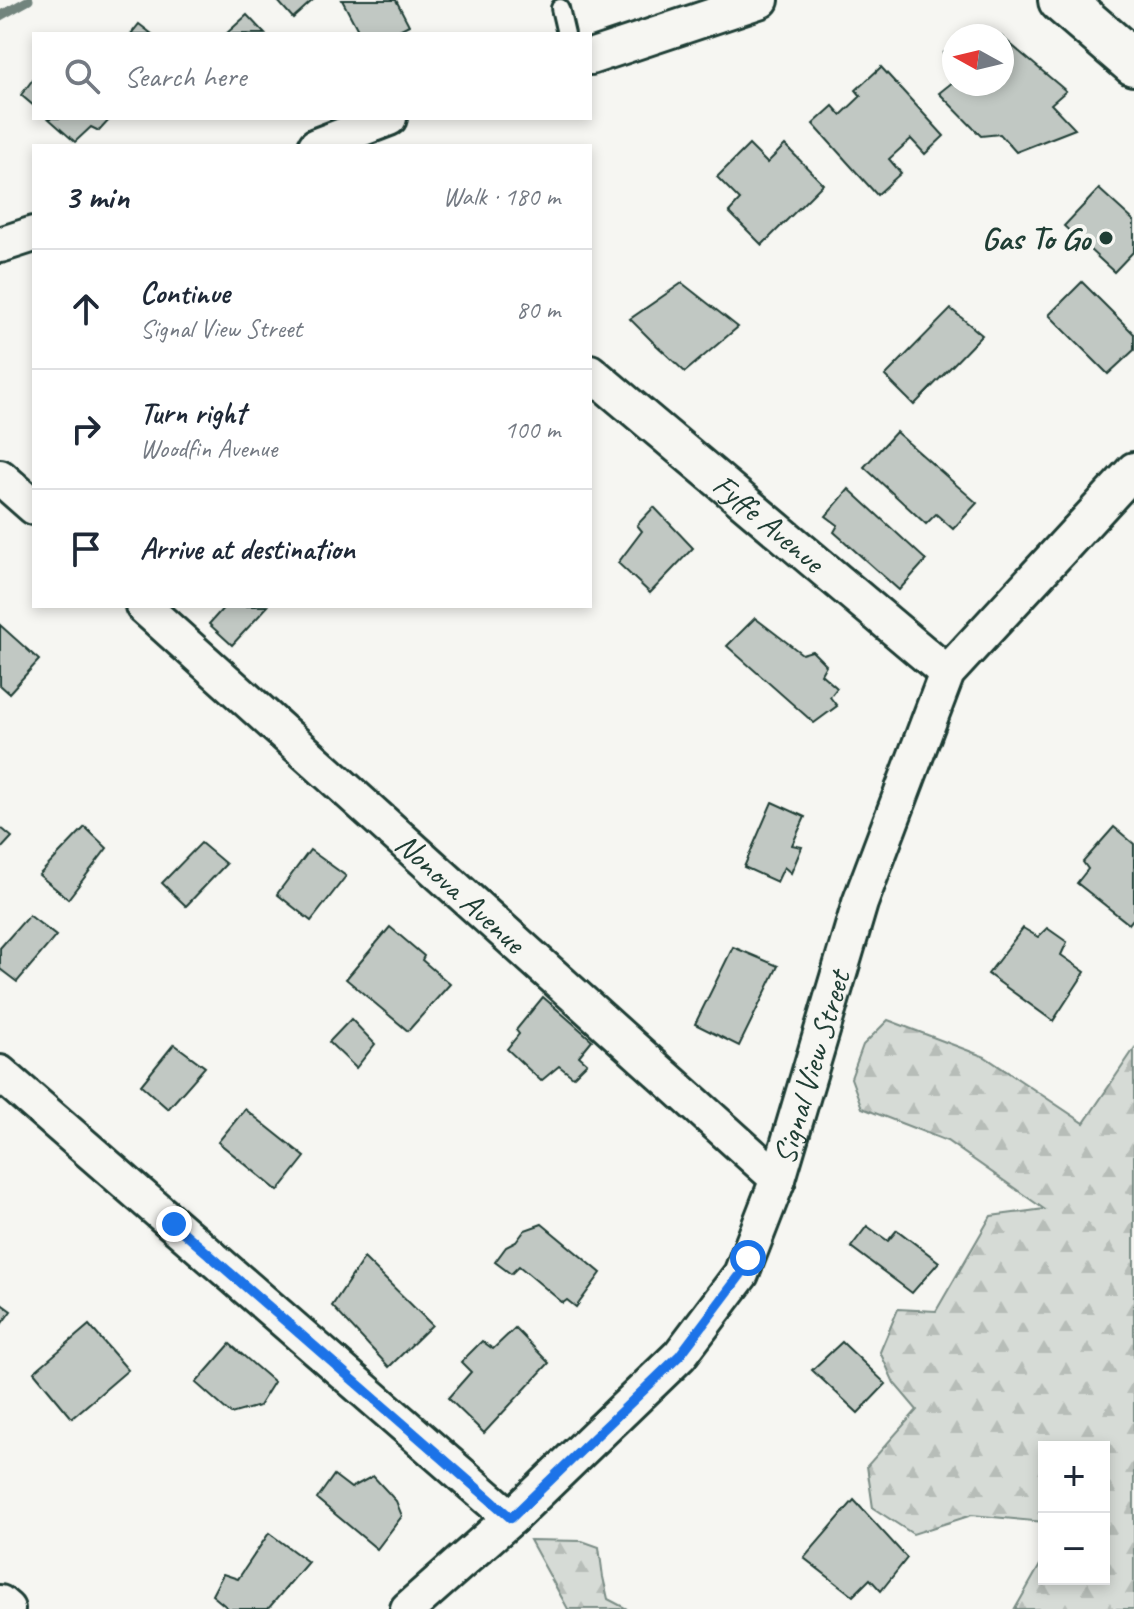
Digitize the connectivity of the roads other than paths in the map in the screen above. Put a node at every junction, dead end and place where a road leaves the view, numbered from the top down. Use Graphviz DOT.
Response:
graph roads {
  1 [pos="761,0"];
  2 [pos="1061,0"];
  3 [pos="560,8"];
  4 [pos="566,32"];
  5 [pos="592,56"];
  6 [pos="1134,63"];
  7 [pos="384,120"];
  8 [pos="321,144"];
  9 [pos="32,235"];
  10 [pos="0,245"];
  11 [pos="592,374"];
  12 [pos="1134,470"];
  13 [pos="0,477"];
  14 [pos="32,505"];
  15 [pos="145,608"];
  16 [pos="947,673"];
  17 [pos="0,1073"];
  18 [pos="778,1179"];
  19 [pos="511,1518"];
  20 [pos="0,1603"];
  21 [pos="7,1609"];
  22 [pos="408,1609"];
  1 -- 5 [label="street"];
  2 -- 6 [label="main road"];
  3 -- 4 [label="lane"];
  7 -- 8 [label="street"];
  9 -- 10 [label="street"];
  11 -- 16 [label="street, Fyffe Avenue"];
  12 -- 16 [label="street, Signal View Street"];
  13 -- 14 [label="street"];
  15 -- 18 [label="street, Nonova Avenue"];
  16 -- 18 [label="street, Signal View Street"];
  17 -- 19 [label="street"];
  18 -- 19 [label="street, Signal View Street"];
  19 -- 22 [label="street, Signal View Street"];
  20 -- 21 [label="street"];
}
